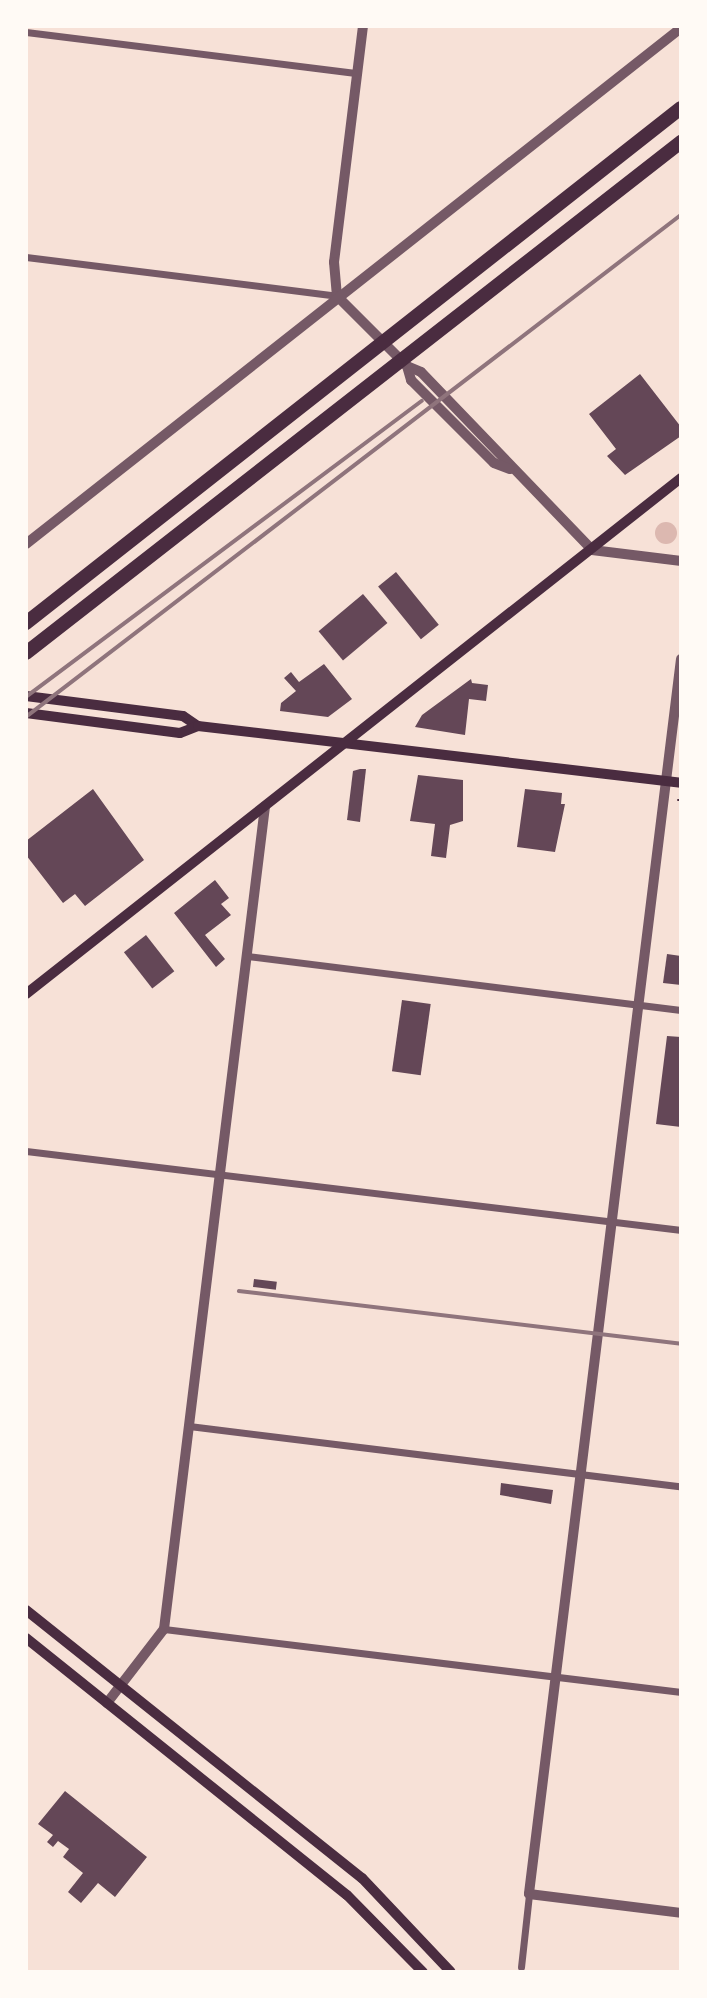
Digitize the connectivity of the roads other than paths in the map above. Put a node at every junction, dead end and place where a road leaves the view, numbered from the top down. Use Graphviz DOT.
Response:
graph roads {
  1 [pos="363,26"];
  2 [pos="681,28"];
  3 [pos="26,32"];
  4 [pos="358,73"];
  5 [pos="681,108"];
  6 [pos="681,142"];
  7 [pos="26,257"];
  8 [pos="337,296"];
  9 [pos="681,478"];
  10 [pos="26,544"];
  11 [pos="592,550"];
  12 [pos="681,561"];
  13 [pos="30,620"];
  14 [pos="26,653"];
  15 [pos="681,659"];
  16 [pos="26,696"];
  17 [pos="26,713"];
  18 [pos="198,726"];
  19 [pos="341,744"];
  20 [pos="667,781"];
  21 [pos="681,783"];
  22 [pos="265,806"];
  23 [pos="247,956"];
  24 [pos="26,994"];
  25 [pos="639,1004"];
  26 [pos="681,1010"];
  27 [pos="26,1151"];
  28 [pos="220,1175"];
  29 [pos="612,1222"];
  30 [pos="681,1230"];
  31 [pos="189,1426"];
  32 [pos="581,1474"];
  33 [pos="681,1486"];
  34 [pos="26,1610"];
  35 [pos="164,1629"];
  36 [pos="26,1638"];
  37 [pos="556,1677"];
  38 [pos="121,1685"];
  39 [pos="681,1692"];
  40 [pos="107,1703"];
  41 [pos="529,1894"];
  42 [pos="681,1913"];
  43 [pos="521,1967"];
  44 [pos="423,1972"];
  45 [pos="451,1972"];
  1 -- 4 [label="street"];
  2 -- 8 [label="street"];
  3 -- 4 [label="street"];
  4 -- 8 [label="street"];
  5 -- 13 [label="highway"];
  6 -- 14 [label="highway"];
  7 -- 8 [label="street"];
  8 -- 10 [label="street"];
  8 -- 11 [label="street"];
  9 -- 11 [label="main road"];
  11 -- 12 [label="street"];
  11 -- 19 [label="main road"];
  15 -- 20 [label="street"];
  16 -- 18 [label="main road"];
  17 -- 18 [label="main road"];
  18 -- 19 [label="main road"];
  19 -- 20 [label="main road"];
  19 -- 22 [label="main road"];
  20 -- 21 [label="main road"];
  20 -- 25 [label="street"];
  22 -- 23 [label="street"];
  22 -- 24 [label="main road"];
  23 -- 25 [label="street"];
  23 -- 28 [label="street"];
  25 -- 26 [label="street"];
  25 -- 29 [label="street"];
  27 -- 28 [label="street"];
  28 -- 29 [label="street"];
  28 -- 31 [label="street"];
  29 -- 30 [label="street"];
  29 -- 32 [label="street"];
  31 -- 32 [label="street"];
  31 -- 35 [label="street"];
  32 -- 33 [label="street"];
  32 -- 37 [label="street"];
  34 -- 38 [label="main road"];
  35 -- 37 [label="street"];
  35 -- 38 [label="street"];
  36 -- 40 [label="main road"];
  37 -- 39 [label="street"];
  37 -- 41 [label="street"];
  38 -- 40 [label="street"];
  38 -- 45 [label="main road"];
  40 -- 44 [label="main road"];
  41 -- 42 [label="street"];
  41 -- 43 [label="street"];
}
